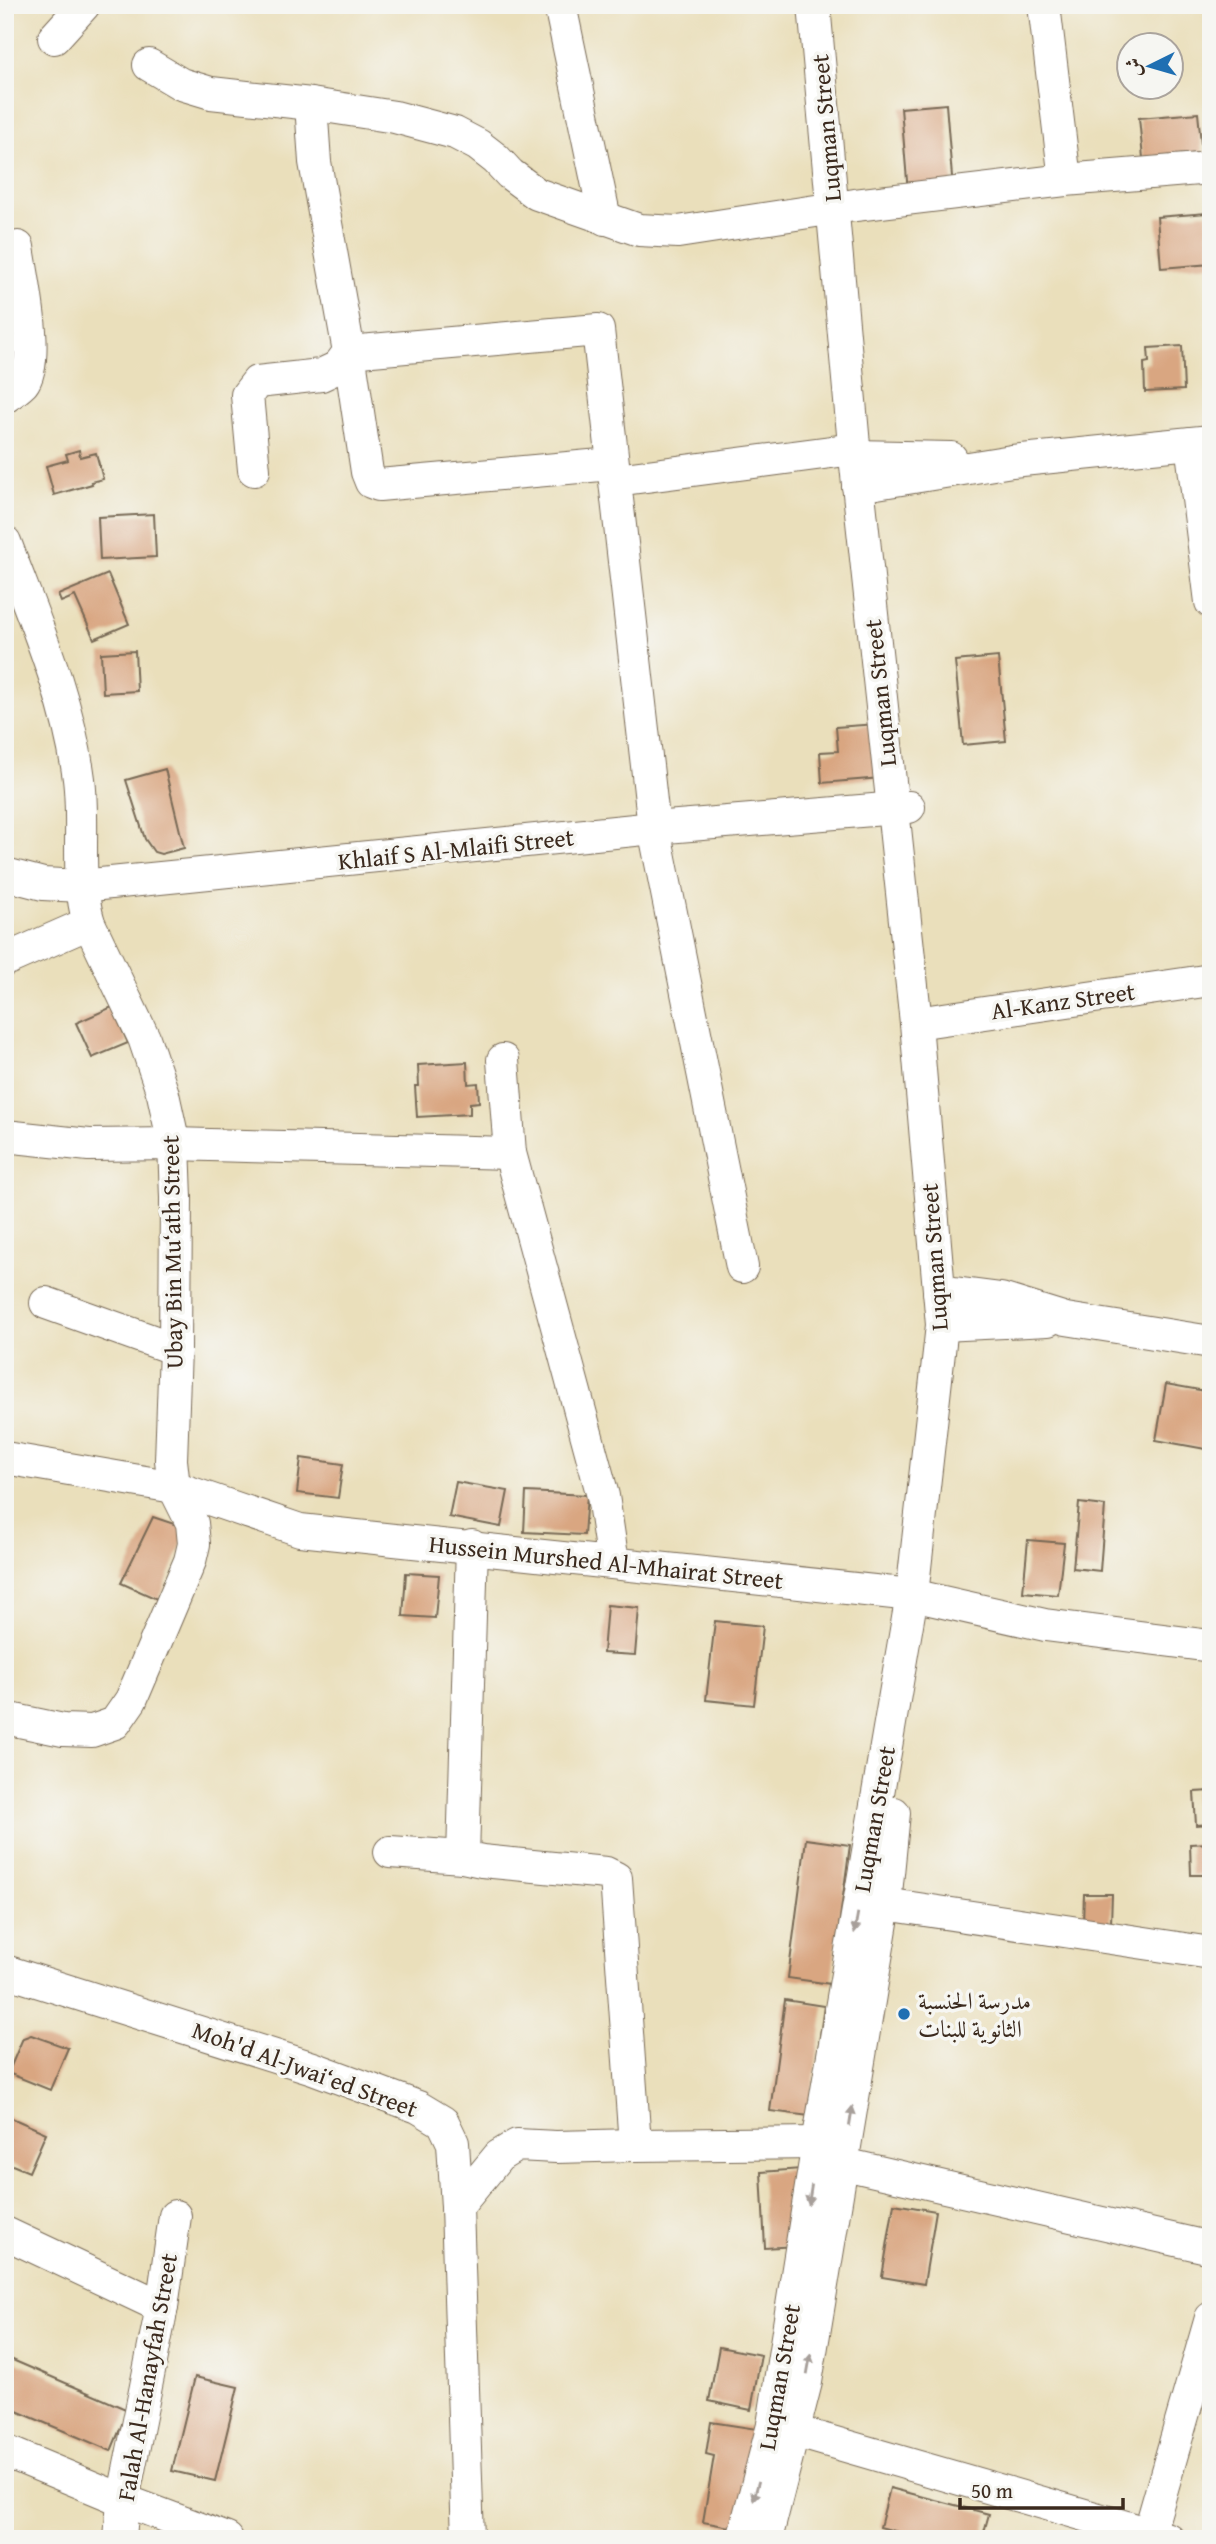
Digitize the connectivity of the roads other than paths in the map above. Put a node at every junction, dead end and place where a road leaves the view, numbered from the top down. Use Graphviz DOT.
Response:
graph roads {
  1 [pos="84,5"];
  2 [pos="560,5"];
  3 [pos="814,5"];
  4 [pos="832,5"];
  5 [pos="1044,5"];
  6 [pos="54,38"];
  7 [pos="149,65"];
  8 [pos="311,104"];
  9 [pos="1211,168"];
  10 [pos="1065,180"];
  11 [pos="844,207"];
  12 [pos="605,219"];
  13 [pos="18,247"];
  14 [pos="349,352"];
  15 [pos="5,397"];
  16 [pos="1201,442"];
  17 [pos="864,466"];
  18 [pos="254,470"];
  19 [pos="614,472"];
  20 [pos="5,542"];
  21 [pos="11,572"];
  22 [pos="1211,602"];
  23 [pos="900,807"];
  24 [pos="654,828"];
  25 [pos="5,874"];
  26 [pos="81,886"];
  27 [pos="89,923"];
  28 [pos="5,960"];
  29 [pos="1211,980"];
  30 [pos="924,1021"];
  31 [pos="503,1060"];
  32 [pos="5,1136"];
  33 [pos="174,1144"];
  34 [pos="510,1153"];
  35 [pos="742,1267"];
  36 [pos="947,1292"];
  37 [pos="46,1303"];
  38 [pos="1066,1319"];
  39 [pos="949,1326"];
  40 [pos="1211,1342"];
  41 [pos="175,1349"];
  42 [pos="5,1458"];
  43 [pos="174,1487"];
  44 [pos="472,1546"];
  45 [pos="613,1563"];
  46 [pos="920,1597"];
  47 [pos="1211,1646"];
  48 [pos="5,1718"];
  49 [pos="390,1852"];
  50 [pos="463,1857"];
  51 [pos="885,1904"];
  52 [pos="1211,1953"];
  53 [pos="5,1971"];
  54 [pos="818,2143"];
  55 [pos="635,2145"];
  56 [pos="844,2164"];
  57 [pos="457,2207"];
  58 [pos="175,2216"];
  59 [pos="5,2233"];
  60 [pos="1211,2248"];
  61 [pos="162,2307"];
  62 [pos="1211,2318"];
  63 [pos="783,2428"];
  64 [pos="5,2451"];
  65 [pos="123,2500"];
  66 [pos="1159,2536"];
  67 [pos="120,2539"];
  68 [pos="227,2539"];
  69 [pos="468,2539"];
  70 [pos="743,2539"];
  71 [pos="766,2539"];
  1 -- 6 [label="street"];
  2 -- 12 [label="street"];
  3 -- 11 [label="street, Luqman Street"];
  4 -- 11 [label="street, Luqman Street"];
  5 -- 10 [label="street"];
  7 -- 8 [label="street"];
  8 -- 12 [label="street"];
  8 -- 14 [label="street"];
  9 -- 10 [label="street"];
  10 -- 11 [label="street"];
  11 -- 12 [label="street"];
  11 -- 17 [label="street, Luqman Street"];
  13 -- 15 [label="street"];
  14 -- 18 [label="street"];
  14 -- 19 [label="street"];
  14 -- 19 [label="street"];
  16 -- 17 [label="street"];
  16 -- 22 [label="street"];
  17 -- 19 [label="street"];
  17 -- 23 [label="street, Luqman Street"];
  19 -- 24 [label="street"];
  20 -- 21 [label="street, Ubay Bin Mu‘ath Street"];
  21 -- 26 [label="street, Ubay Bin Mu‘ath Street"];
  23 -- 24 [label="street, Khlaif S Al-Mlaifi Street"];
  23 -- 30 [label="street, Luqman Street"];
  24 -- 26 [label="street, Khlaif S Al-Mlaifi Street"];
  24 -- 35 [label="street"];
  25 -- 26 [label="street, Khlaif S Al-Mlaifi Street"];
  26 -- 27 [label="street, Ubay Bin Mu‘ath Street"];
  27 -- 28 [label="street"];
  27 -- 33 [label="street, Ubay Bin Mu‘ath Street"];
  29 -- 30 [label="street, Al-Kanz Street"];
  30 -- 36 [label="street, Luqman Street"];
  31 -- 34 [label="street"];
  32 -- 33 [label="street"];
  33 -- 34 [label="street"];
  33 -- 41 [label="street, Ubay Bin Mu‘ath Street"];
  34 -- 45 [label="street"];
  36 -- 38 [label="street"];
  36 -- 39 [label="street, Luqman Street"];
  37 -- 41 [label="street"];
  38 -- 39 [label="street"];
  38 -- 40 [label="street"];
  39 -- 46 [label="street, Luqman Street"];
  41 -- 43 [label="street, Ubay Bin Mu‘ath Street"];
  42 -- 43 [label="street, Hussein Murshed Al-Mhairat Street"];
  43 -- 44 [label="street, Hussein Murshed Al-Mhairat Street"];
  43 -- 48 [label="street"];
  44 -- 45 [label="street, Hussein Murshed Al-Mhairat Street"];
  44 -- 50 [label="street"];
  45 -- 46 [label="street, Hussein Murshed Al-Mhairat Street"];
  46 -- 47 [label="street, Hussein Murshed Al-Mhairat Street"];
  46 -- 51 [label="street, Luqman Street"];
  46 -- 54 [label="street, Luqman Street, one-way"];
  49 -- 50 [label="street"];
  50 -- 55 [label="street"];
  51 -- 52 [label="street"];
  56 -- 51 [label="street, Luqman Street, one-way"];
  53 -- 57 [label="street, Moh'd Al-Jwai‘ed Street"];
  54 -- 55 [label="street"];
  54 -- 63 [label="street, Luqman Street, one-way"];
  55 -- 57 [label="street"];
  56 -- 60 [label="street"];
  63 -- 56 [label="street, Luqman Street, one-way"];
  57 -- 69 [label="street, Moh'd Al-Jwai‘ed Street"];
  58 -- 61 [label="street, Falah Al-Hanayfah Street"];
  59 -- 61 [label="street"];
  61 -- 65 [label="street, Falah Al-Hanayfah Street"];
  62 -- 66 [label="street"];
  63 -- 66 [label="street"];
  63 -- 70 [label="street, Luqman Street, one-way"];
  63 -- 71 [label="street, Luqman Street"];
  64 -- 65 [label="street"];
  65 -- 67 [label="street, Falah Al-Hanayfah Street"];
  65 -- 68 [label="street"];
}
